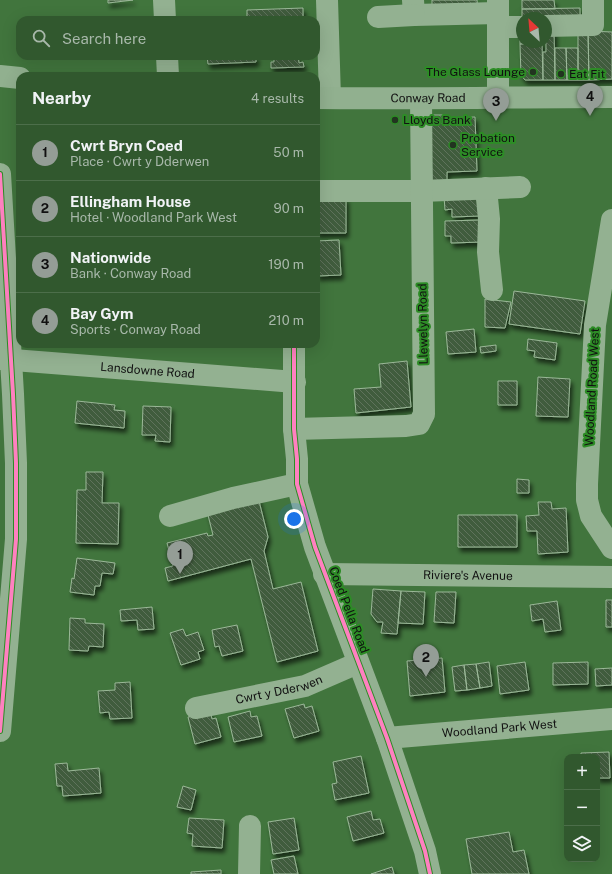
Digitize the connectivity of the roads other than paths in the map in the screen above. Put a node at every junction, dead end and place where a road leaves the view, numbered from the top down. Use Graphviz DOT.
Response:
graph roads {
  1 [pos="164,0"];
  2 [pos="327,0"];
  3 [pos="593,0"];
  4 [pos="413,8"];
  5 [pos="498,13"];
  6 [pos="165,16"];
  7 [pos="378,17"];
  8 [pos="516,24"];
  9 [pos="552,26"];
  10 [pos="167,60"];
  11 [pos="168,72"];
  12 [pos="0,76"];
  13 [pos="16,78"];
  14 [pos="498,97"];
  15 [pos="612,97"];
  16 [pos="323,98"];
  17 [pos="421,99"];
  18 [pos="0,174"];
  19 [pos="520,187"];
  20 [pos="486,188"];
  21 [pos="320,191"];
  22 [pos="422,191"];
  23 [pos="612,220"];
  24 [pos="492,290"];
  25 [pos="294,348"];
  26 [pos="6,360"];
  27 [pos="295,382"];
  28 [pos="294,428"];
  29 [pos="297,484"];
  30 [pos="170,516"];
  31 [pos="612,548"];
  32 [pos="324,574"];
  33 [pos="612,577"];
  34 [pos="358,663"];
  35 [pos="196,708"];
  36 [pos="612,719"];
  37 [pos="0,731"];
  38 [pos="387,738"];
  39 [pos="250,826"];
  40 [pos="249,874"];
  41 [pos="430,874"];
  1 -- 6 [label="street"];
  2 -- 16 [label="street"];
  3 -- 9 [label="street"];
  4 -- 5 [label="street"];
  4 -- 7 [label="street"];
  5 -- 8 [label="street"];
  5 -- 14 [label="street"];
  10 -- 11 [label="street"];
  12 -- 13 [label="main road"];
  14 -- 15 [label="main road, Conway Road"];
  14 -- 17 [label="main road, Conway Road"];
  16 -- 17 [label="main road, Conway Road"];
  17 -- 22 [label="street, Llewelyn Road"];
  18 -- 26 [label="street"];
  19 -- 20 [label="street"];
  20 -- 22 [label="street"];
  20 -- 24 [label="street"];
  21 -- 22 [label="street"];
  22 -- 28 [label="street, Llewelyn Road"];
  23 -- 31 [label="street, Woodland Road West"];
  25 -- 27 [label="street, Coed Pella Road"];
  26 -- 27 [label="street, Lansdowne Road"];
  26 -- 37 [label="street"];
  27 -- 28 [label="street, Coed Pella Road"];
  28 -- 29 [label="street, Coed Pella Road"];
  29 -- 30 [label="street"];
  29 -- 32 [label="street, Coed Pella Road"];
  32 -- 33 [label="street, Riviere's Avenue"];
  32 -- 34 [label="street, Coed Pella Road"];
  34 -- 35 [label="street, Cwrt y Dderwen"];
  34 -- 38 [label="street, Coed Pella Road"];
  36 -- 38 [label="street, Woodland Park West"];
  38 -- 41 [label="street, Coed Pella Road"];
  39 -- 40 [label="street"];
}
